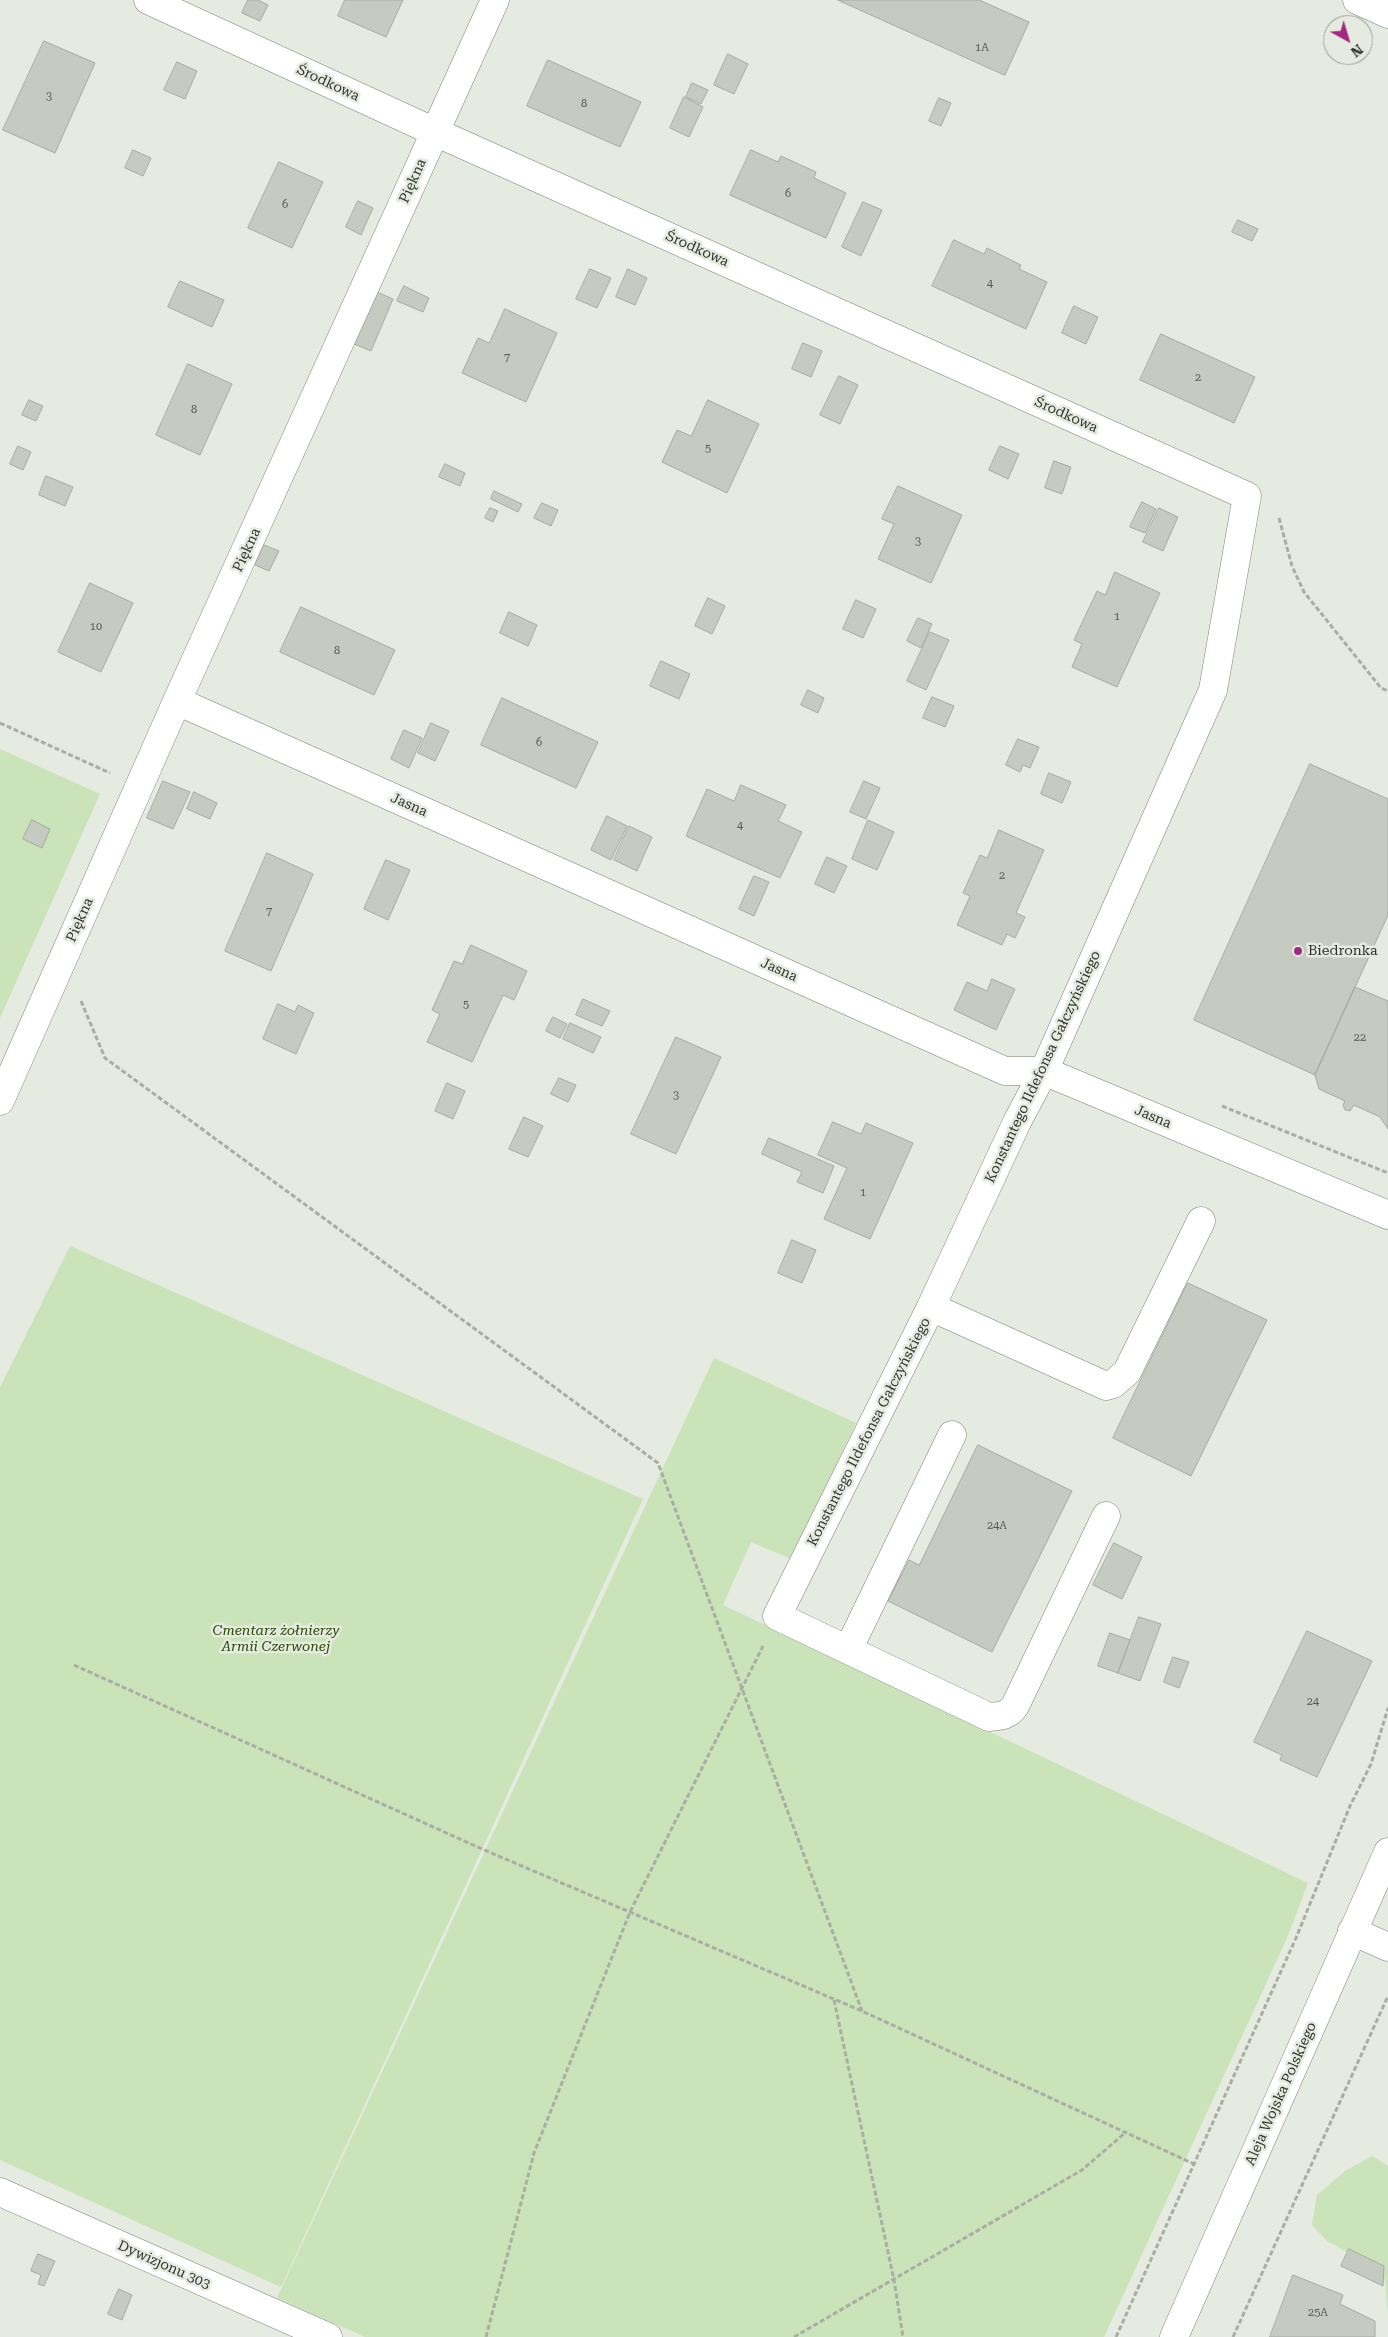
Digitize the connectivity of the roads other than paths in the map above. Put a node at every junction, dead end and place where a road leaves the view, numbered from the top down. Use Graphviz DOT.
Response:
graph roads {
  1 [pos="148,0"];
  2 [pos="495,0"];
  3 [pos="1357,0"];
  4 [pos="1388,14"];
  5 [pos="435,132"];
  6 [pos="1248,496"];
  7 [pos="177,702"];
  8 [pos="1044,1071"];
  9 [pos="0,1101"];
  10 [pos="1388,1214"];
  11 [pos="1201,1221"];
  12 [pos="931,1307"];
  13 [pos="952,1435"];
  14 [pos="1106,1516"];
  15 [pos="848,1650"];
  16 [pos="1388,1852"];
  17 [pos="1352,1931"];
  18 [pos="1388,1947"];
  19 [pos="0,2192"];
  20 [pos="328,2337"];
  21 [pos="1174,2337"];
  1 -- 5 [label="street, Środkowa"];
  2 -- 5 [label="street, Piękna"];
  3 -- 4 [label="street"];
  5 -- 6 [label="street, Środkowa"];
  5 -- 7 [label="street, Piękna"];
  6 -- 8 [label="street, Konstantego Ildefonsa Gałczyńskiego"];
  7 -- 8 [label="street, Jasna"];
  7 -- 9 [label="street, Piękna"];
  8 -- 10 [label="street, Jasna"];
  8 -- 12 [label="street, Konstantego Ildefonsa Gałczyńskiego"];
  11 -- 12 [label="street"];
  12 -- 15 [label="street, Konstantego Ildefonsa Gałczyńskiego"];
  13 -- 15 [label="street"];
  14 -- 15 [label="street"];
  16 -- 17 [label="street, Aleja Wojska Polskiego"];
  17 -- 18 [label="street"];
  17 -- 21 [label="street, Aleja Wojska Polskiego"];
  19 -- 20 [label="street, Dywizjonu 303"];
}
